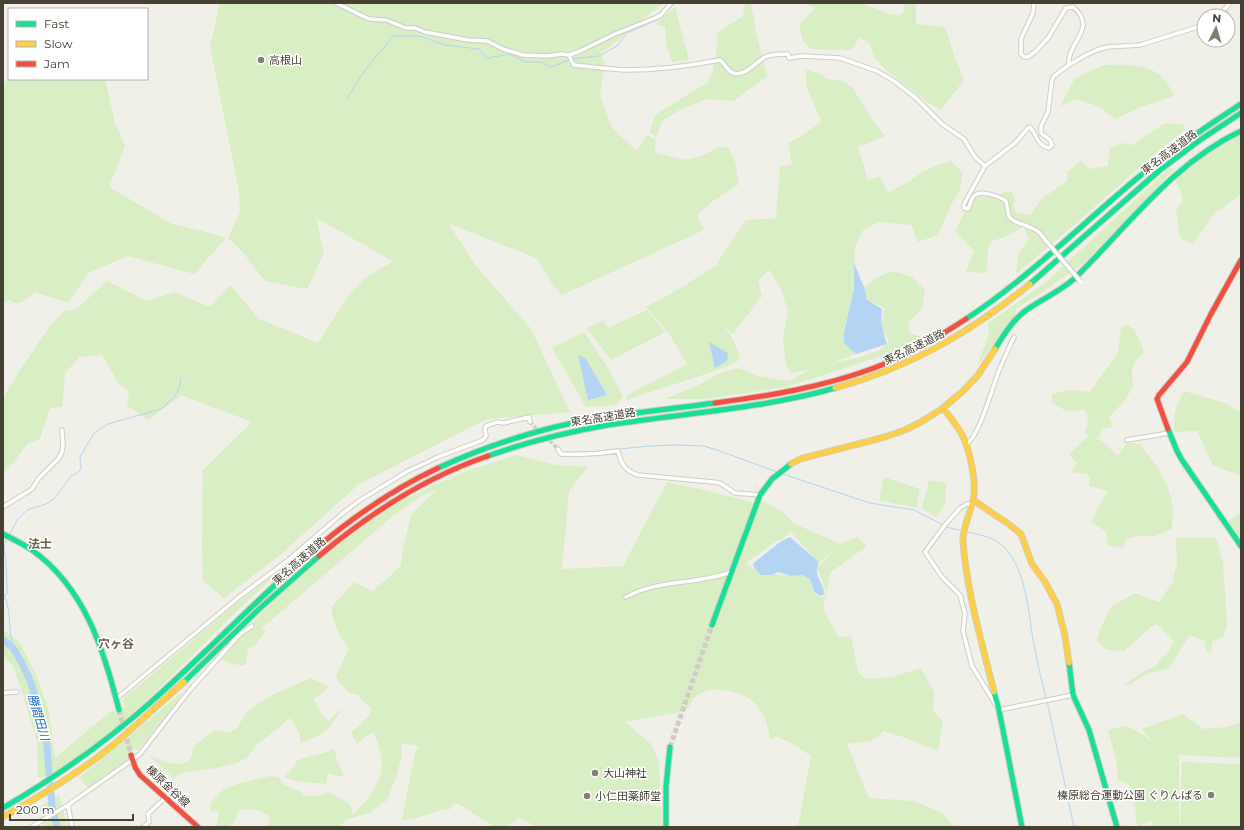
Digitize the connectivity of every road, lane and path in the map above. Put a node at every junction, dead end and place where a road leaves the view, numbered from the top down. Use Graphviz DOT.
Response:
graph roads {
  1 [pos="336,3"];
  2 [pos="671,3"];
  3 [pos="1034,3"];
  4 [pos="1196,28"];
  5 [pos="570,56"];
  6 [pos="1069,65"];
  7 [pos="1241,104"];
  8 [pos="1241,113"];
  9 [pos="1241,131"];
  10 [pos="985,166"];
  11 [pos="1241,260"];
  12 [pos="1081,282"];
  13 [pos="1014,337"];
  14 [pos="944,408"];
  15 [pos="530,422"];
  16 [pos="62,430"];
  17 [pos="1169,433"];
  18 [pos="1127,440"];
  19 [pos="966,445"];
  20 [pos="558,449"];
  21 [pos="760,495"];
  22 [pos="972,502"];
  23 [pos="3,507"];
  24 [pos="3,534"];
  25 [pos="1241,546"];
  26 [pos="731,572"];
  27 [pos="626,597"];
  28 [pos="712,625"];
  29 [pos="252,626"];
  30 [pos="17,692"];
  31 [pos="3,693"];
  32 [pos="1073,695"];
  33 [pos="116,699"];
  34 [pos="119,710"];
  35 [pos="999,710"];
  36 [pos="670,747"];
  37 [pos="132,758"];
  38 [pos="165,798"];
  39 [pos="68,805"];
  40 [pos="3,808"];
  41 [pos="3,817"];
  42 [pos="31,827"];
  43 [pos="72,827"];
  44 [pos="144,827"];
  45 [pos="198,827"];
  46 [pos="666,827"];
  47 [pos="1022,827"];
  48 [pos="1117,827"];
  1 -- 5 [label="street"];
  2 -- 5 [label="street"];
  3 -- 6 [label="street"];
  4 -- 6 [label="street"];
  5 -- 10 [label="street"];
  6 -- 10 [label="street"];
  7 -- 40 [label="main road, 東名高速道路"];
  8 -- 41 [label="main road, 東名高速道路"];
  9 -- 14 [label="main road"];
  10 -- 12 [label="street, bridge"];
  11 -- 17 [label="main road"];
  13 -- 19 [label="street"];
  14 -- 19 [label="main road"];
  14 -- 21 [label="main road"];
  15 -- 33 [label="street"];
  16 -- 23 [label="street"];
  17 -- 18 [label="street"];
  17 -- 25 [label="main road"];
  19 -- 22 [label="main road"];
  20 -- 21 [label="street"];
  21 -- 26 [label="main road"];
  22 -- 32 [label="main road"];
  22 -- 35 [label="main road"];
  22 -- 35 [label="street"];
  24 -- 33 [label="main road"];
  26 -- 27 [label="street"];
  26 -- 28 [label="main road"];
  29 -- 37 [label="street"];
  30 -- 31 [label="street"];
  32 -- 35 [label="street"];
  32 -- 48 [label="main road"];
  33 -- 34 [label="main road"];
  35 -- 47 [label="main road"];
  36 -- 46 [label="main road"];
  37 -- 38 [label="main road, 榛原金谷線"];
  37 -- 39 [label="street"];
  38 -- 44 [label="street"];
  38 -- 45 [label="main road, 榛原金谷線"];
  39 -- 42 [label="street"];
  39 -- 43 [label="street"];
}
